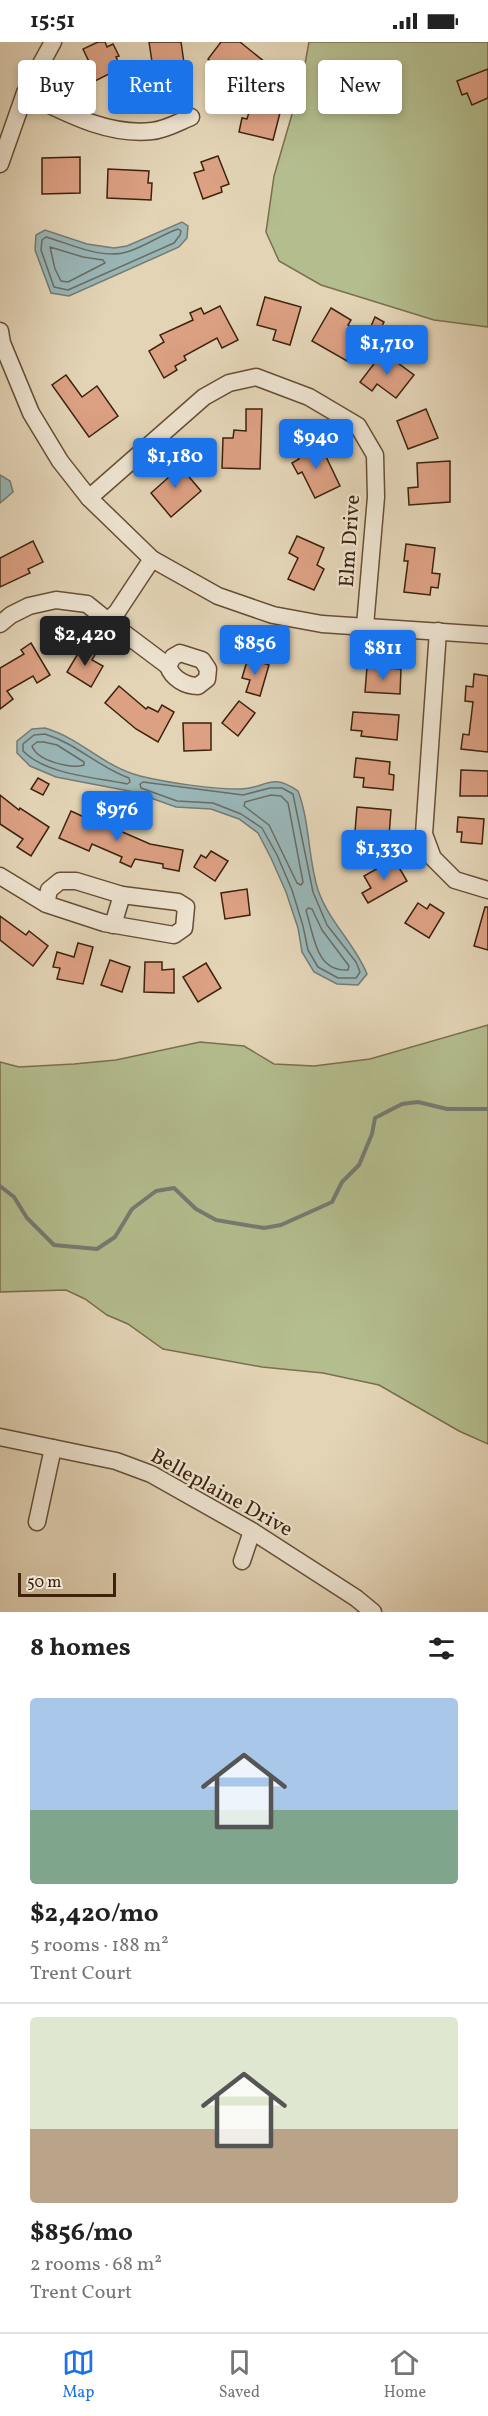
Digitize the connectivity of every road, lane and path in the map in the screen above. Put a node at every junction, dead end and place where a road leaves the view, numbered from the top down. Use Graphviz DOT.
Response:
graph roads {
  1 [pos="53,42"];
  2 [pos="43,60"];
  3 [pos="18,113"];
  4 [pos="68,114"];
  5 [pos="191,117"];
  6 [pos="0,164"];
  7 [pos="0,331"];
  8 [pos="89,498"];
  9 [pos="152,559"];
  10 [pos="108,621"];
  11 [pos="0,624"];
  12 [pos="365,626"];
  13 [pos="438,631"];
  14 [pos="488,634"];
  15 [pos="168,666"];
  16 [pos="0,876"];
  17 [pos="488,890"];
  18 [pos="122,895"];
  19 [pos="46,904"];
  20 [pos="113,925"];
  21 [pos="0,1437"];
  22 [pos="53,1448"];
  23 [pos="37,1522"];
  24 [pos="252,1531"];
  25 [pos="242,1561"];
  26 [pos="373,1612"];
  1 -- 2 [label="street"];
  3 -- 6 [label="street"];
  4 -- 5 [label="street"];
  7 -- 8 [label="street"];
  8 -- 9 [label="street"];
  8 -- 12 [label="street, Elm Drive"];
  9 -- 10 [label="street"];
  9 -- 12 [label="street"];
  10 -- 11 [label="street"];
  10 -- 15 [label="street"];
  12 -- 13 [label="street"];
  13 -- 14 [label="street"];
  13 -- 17 [label="street"];
  16 -- 19 [label="street"];
  18 -- 19 [label="street"];
  18 -- 20 [label="street"];
  18 -- 20 [label="street"];
  19 -- 20 [label="street"];
  21 -- 22 [label="street, Belleplaine Drive"];
  22 -- 23 [label="street"];
  22 -- 24 [label="street, Belleplaine Drive"];
  24 -- 25 [label="street"];
  24 -- 26 [label="street, Belleplaine Drive"];
}
